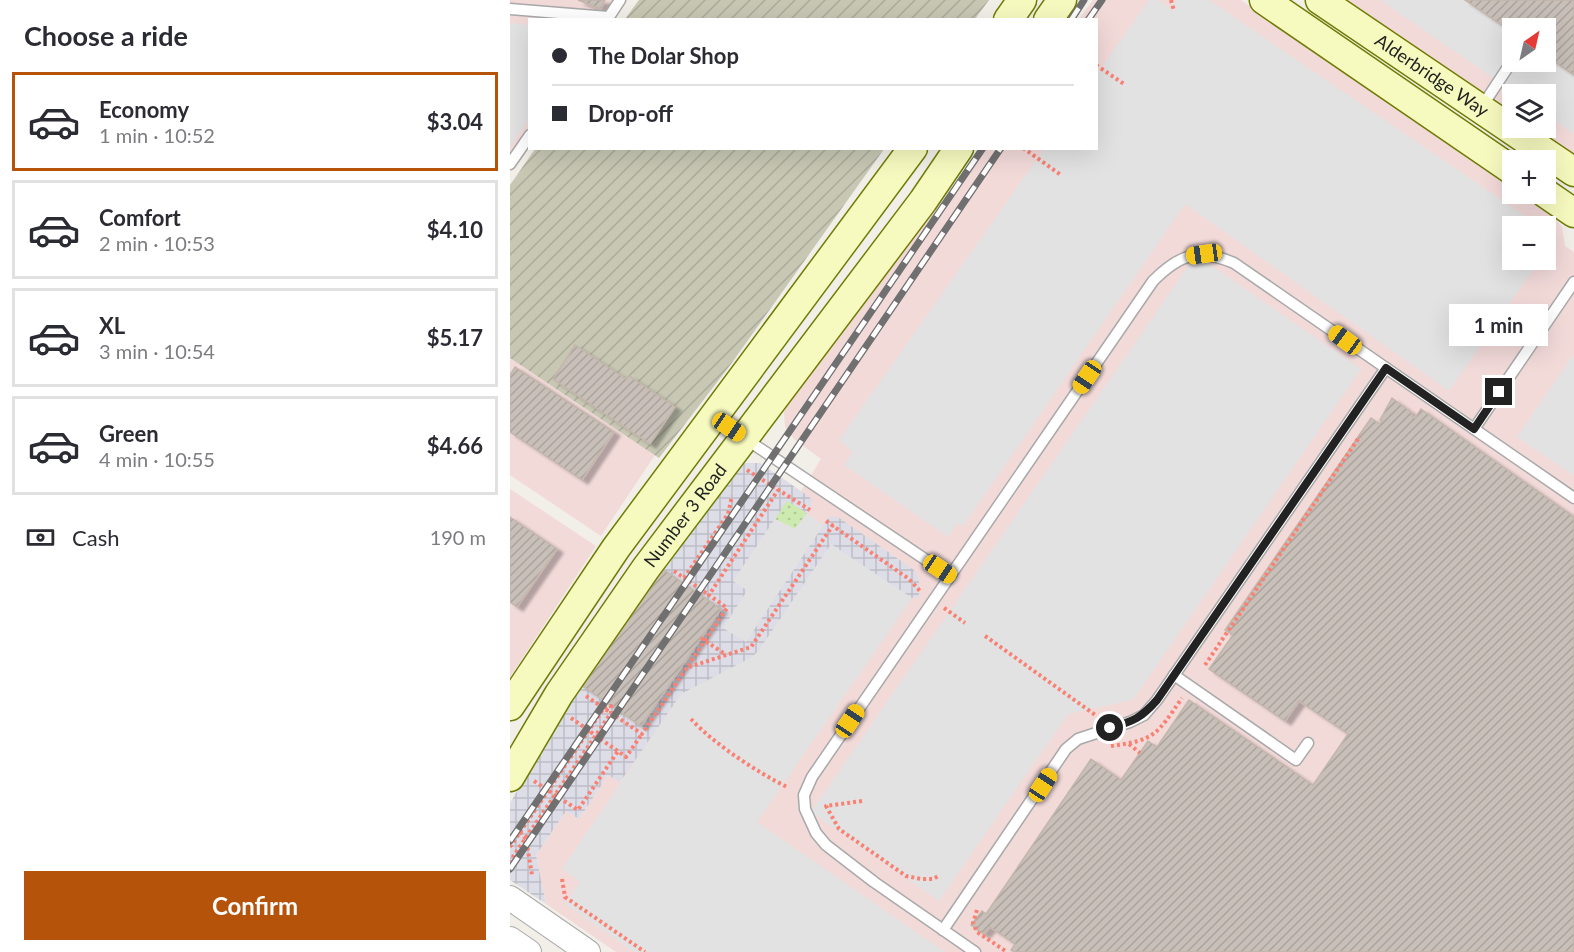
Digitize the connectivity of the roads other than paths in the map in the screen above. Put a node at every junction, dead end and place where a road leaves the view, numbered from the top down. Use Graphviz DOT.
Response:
graph roads {
  1 [pos="620,0"];
  2 [pos="1022,0"];
  3 [pos="1062,0"];
  4 [pos="1264,0"];
  5 [pos="1320,0"];
  6 [pos="510,9"];
  7 [pos="597,18"];
  8 [pos="608,18"];
  9 [pos="1009,18"];
  10 [pos="1049,18"];
  11 [pos="1505,72"];
  12 [pos="1481,108"];
  13 [pos="528,138"];
  14 [pos="912,150"];
  15 [pos="958,150"];
  16 [pos="1502,163"];
  17 [pos="510,164"];
  18 [pos="1574,172"];
  19 [pos="1556,201"];
  20 [pos="1574,213"];
  21 [pos="1574,282"];
  22 [pos="1386,368"];
  23 [pos="713,417"];
  24 [pos="1474,429"];
  25 [pos="745,438"];
  26 [pos="1574,498"];
  27 [pos="950,576"];
  28 [pos="1174,675"];
  29 [pos="510,706"];
  30 [pos="1308,743"];
  31 [pos="519,777"];
  32 [pos="510,898"];
  33 [pos="943,930"];
  34 [pos="510,939"];
  35 [pos="529,952"];
  36 [pos="588,952"];
  37 [pos="975,952"];
  1 -- 8 [label="lane"];
  2 -- 9 [label="main road"];
  3 -- 10 [label="main road"];
  4 -- 16 [label="main road, Alderbridge Way"];
  5 -- 12 [label="main road, Alderbridge Way"];
  6 -- 7 [label="lane"];
  11 -- 12 [label="lane"];
  12 -- 18 [label="main road, Alderbridge Way"];
  13 -- 17 [label="lane"];
  14 -- 23 [label="main road, Number 3 Road"];
  15 -- 25 [label="main road, Number 3 Road"];
  19 -- 20 [label="main road"];
  21 -- 24 [label="lane"];
  22 -- 24 [label="lane"];
  22 -- 27 [label="lane"];
  22 -- 28 [label="lane"];
  23 -- 25 [label="lane"];
  23 -- 29 [label="main road, Number 3 Road"];
  24 -- 26 [label="lane"];
  25 -- 27 [label="lane"];
  25 -- 31 [label="main road, Number 3 Road"];
  27 -- 33 [label="lane"];
  28 -- 30 [label="lane"];
  28 -- 33 [label="lane"];
  32 -- 36 [label="street"];
  33 -- 37 [label="lane"];
  34 -- 35 [label="street"];
}
